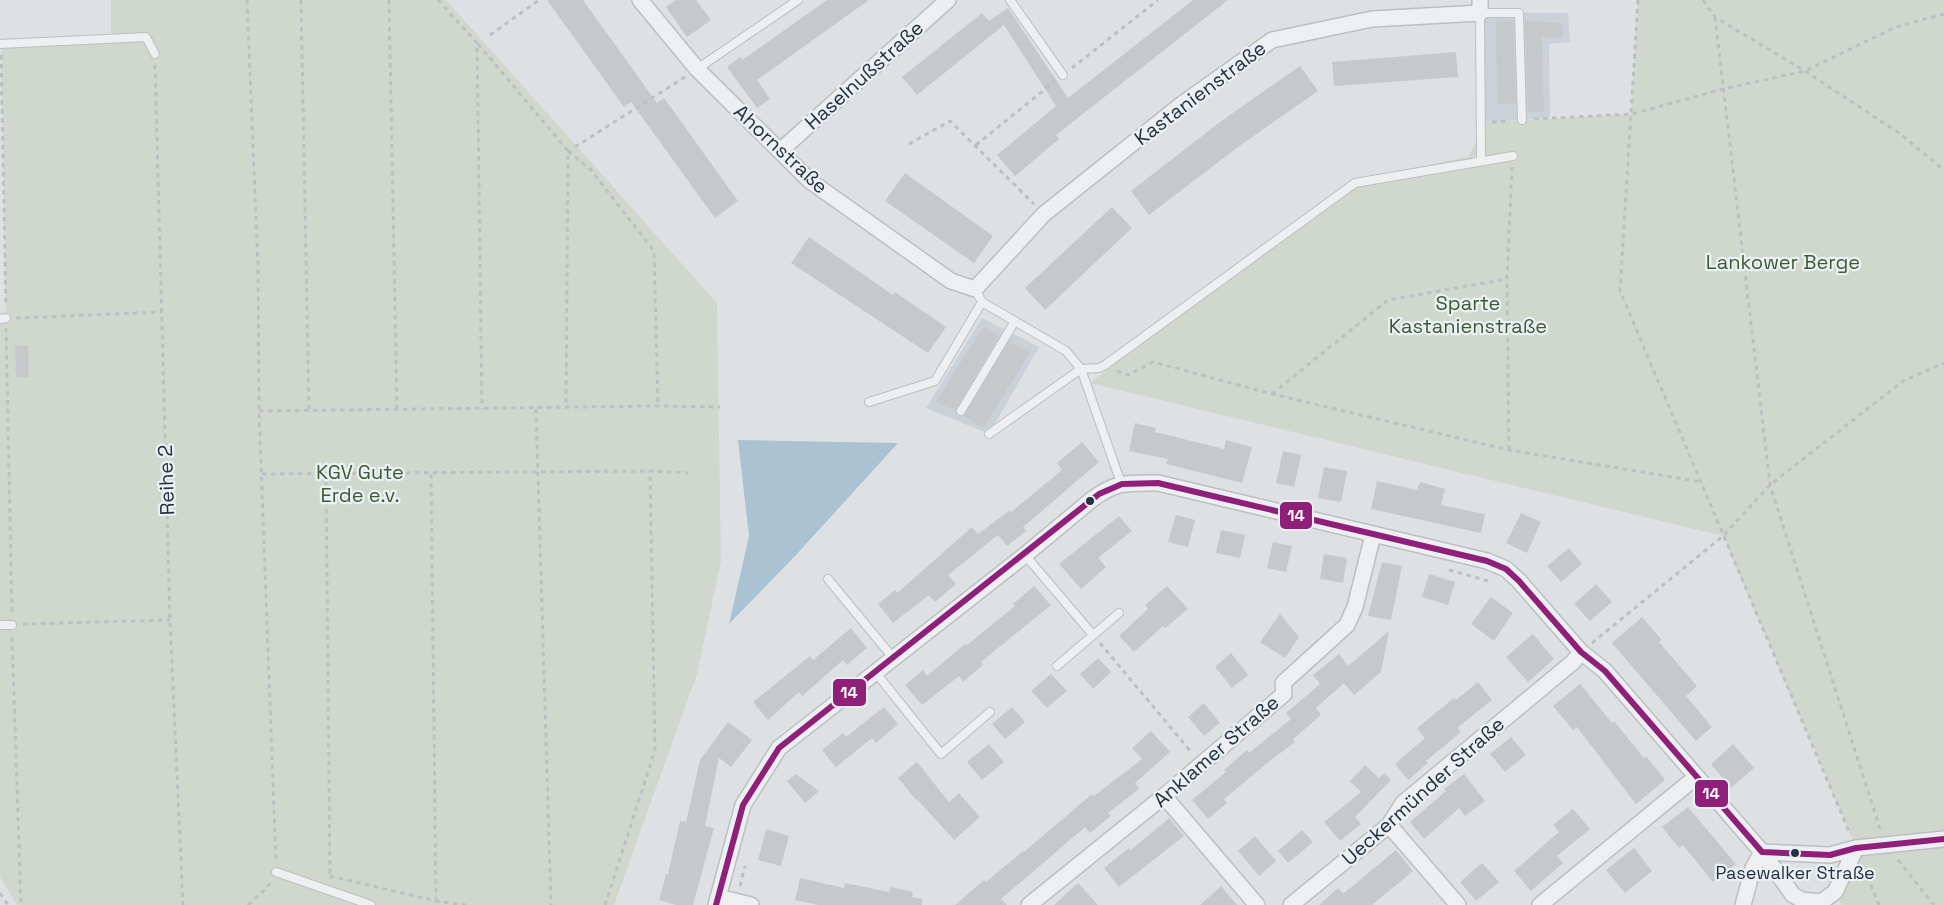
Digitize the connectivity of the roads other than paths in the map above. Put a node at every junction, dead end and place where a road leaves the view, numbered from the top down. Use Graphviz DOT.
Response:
graph roads {
  1 [pos="640,0"];
  2 [pos="798,0"];
  3 [pos="948,0"];
  4 [pos="1010,0"];
  5 [pos="1480,6"];
  6 [pos="1,44"];
  7 [pos="155,54"];
  8 [pos="697,69"];
  9 [pos="1063,75"];
  10 [pos="1522,120"];
  11 [pos="780,151"];
  12 [pos="1513,156"];
  13 [pos="1481,160"];
  14 [pos="979,296"];
  15 [pos="1015,321"];
  16 [pos="1081,369"];
  17 [pos="869,402"];
  18 [pos="961,411"];
  19 [pos="988,434"];
  20 [pos="1121,483"];
  21 [pos="1373,535"];
  22 [pos="1025,555"];
  23 [pos="828,579"];
  24 [pos="1119,613"];
  25 [pos="0,625"];
  26 [pos="12,625"];
  27 [pos="1093,635"];
  28 [pos="1581,652"];
  29 [pos="894,659"];
  30 [pos="1057,666"];
  31 [pos="876,673"];
  32 [pos="990,712"];
  33 [pos="1696,777"];
  34 [pos="1164,796"];
  35 [pos="1389,825"];
  36 [pos="1944,839"];
  37 [pos="1856,848"];
  38 [pos="1762,852"];
  39 [pos="276,872"];
  40 [pos="717,901"];
  41 [pos="744,903"];
  42 [pos="371,905"];
  43 [pos="1029,905"];
  44 [pos="1257,905"];
  45 [pos="1291,905"];
  46 [pos="1458,905"];
  47 [pos="1539,905"];
  48 [pos="1743,905"];
  1 -- 8 [label="street, Ahornstraße"];
  2 -- 8 [label="lane"];
  3 -- 11 [label="street, Haselnußstraße"];
  4 -- 9 [label="lane"];
  5 -- 10 [label="lane"];
  5 -- 13 [label="lane"];
  5 -- 14 [label="street, Kastanienstraße"];
  6 -- 7 [label="lane"];
  8 -- 11 [label="street, Ahornstraße"];
  11 -- 14 [label="street, Ahornstraße"];
  12 -- 13 [label="lane"];
  13 -- 16 [label="lane"];
  14 -- 15 [label="lane"];
  14 -- 17 [label="lane"];
  15 -- 16 [label="lane"];
  15 -- 18 [label="lane"];
  16 -- 19 [label="lane"];
  16 -- 20 [label="lane"];
  20 -- 21 [label="street"];
  20 -- 22 [label="street"];
  21 -- 28 [label="street"];
  21 -- 34 [label="street, Anklamer Straße"];
  22 -- 27 [label="lane"];
  22 -- 29 [label="street"];
  23 -- 29 [label="lane"];
  24 -- 27 [label="lane"];
  25 -- 26 [label="lane"];
  27 -- 30 [label="lane"];
  28 -- 33 [label="street"];
  28 -- 35 [label="street, Ueckermünder Straße"];
  29 -- 31 [label="street"];
  31 -- 32 [label="lane"];
  31 -- 40 [label="street"];
  33 -- 38 [label="street"];
  33 -- 47 [label="street"];
  34 -- 43 [label="street, Anklamer Straße"];
  34 -- 44 [label="street"];
  35 -- 45 [label="street, Ueckermünder Straße"];
  35 -- 46 [label="street"];
  36 -- 37 [label="street"];
  37 -- 38 [label="street"];
  37 -- 38 [label="street"];
  38 -- 48 [label="street"];
  39 -- 42 [label="lane"];
  40 -- 41 [label="street"];
}
